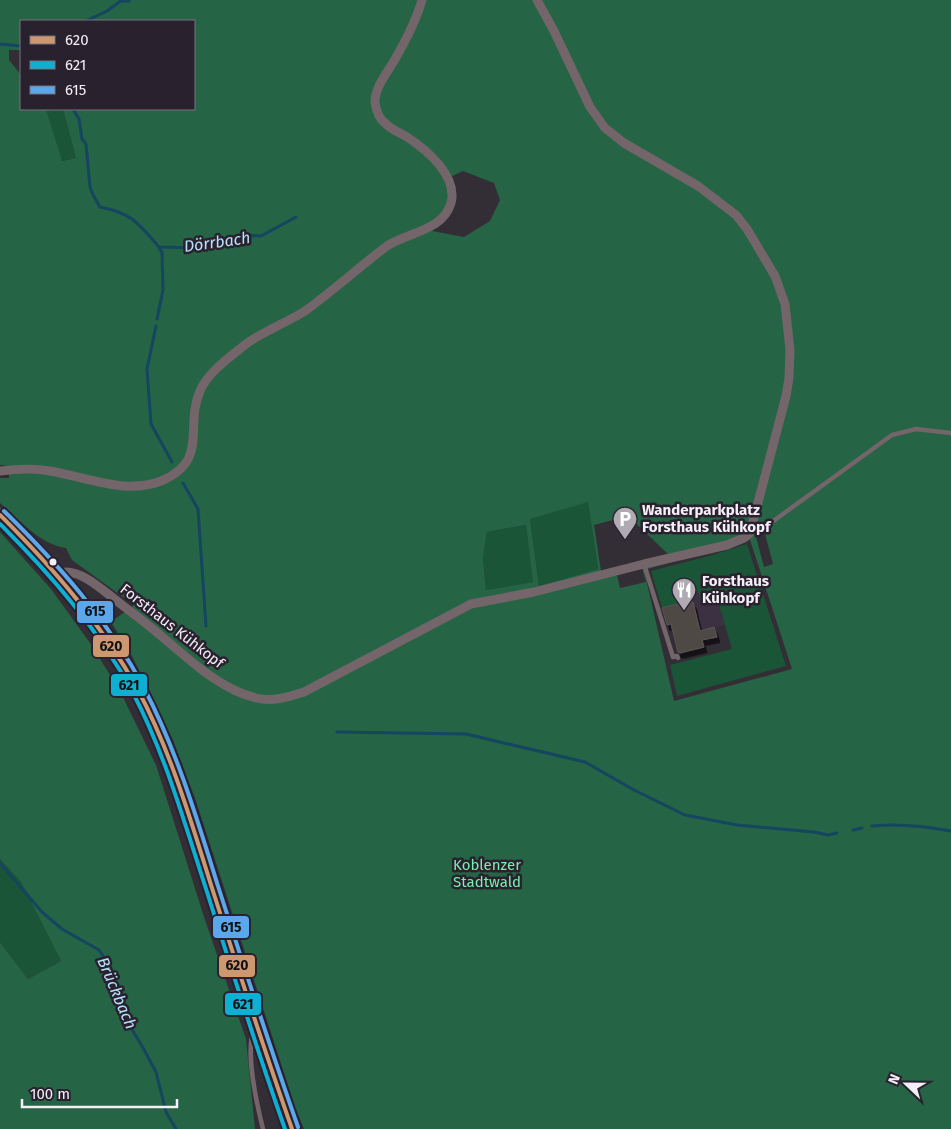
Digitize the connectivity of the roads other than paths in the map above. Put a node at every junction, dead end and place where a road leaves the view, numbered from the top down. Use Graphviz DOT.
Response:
graph roads {
  1 [pos="422,0"];
  2 [pos="537,0"];
  3 [pos="951,433"];
  4 [pos="0,471"];
  5 [pos="0,515"];
  6 [pos="750,533"];
  7 [pos="644,564"];
  8 [pos="59,578"];
  9 [pos="678,658"];
  10 [pos="256,1024"];
  11 [pos="262,1129"];
  12 [pos="292,1129"];
  1 -- 4 [label="street"];
  2 -- 6 [label="street"];
  3 -- 6 [label="lane"];
  5 -- 8 [label="main road"];
  6 -- 7 [label="street, Forsthaus Kühkopf"];
  7 -- 8 [label="street, Forsthaus Kühkopf"];
  7 -- 9 [label="lane"];
  8 -- 10 [label="main road"];
  10 -- 11 [label="lane"];
  10 -- 12 [label="main road"];
}
